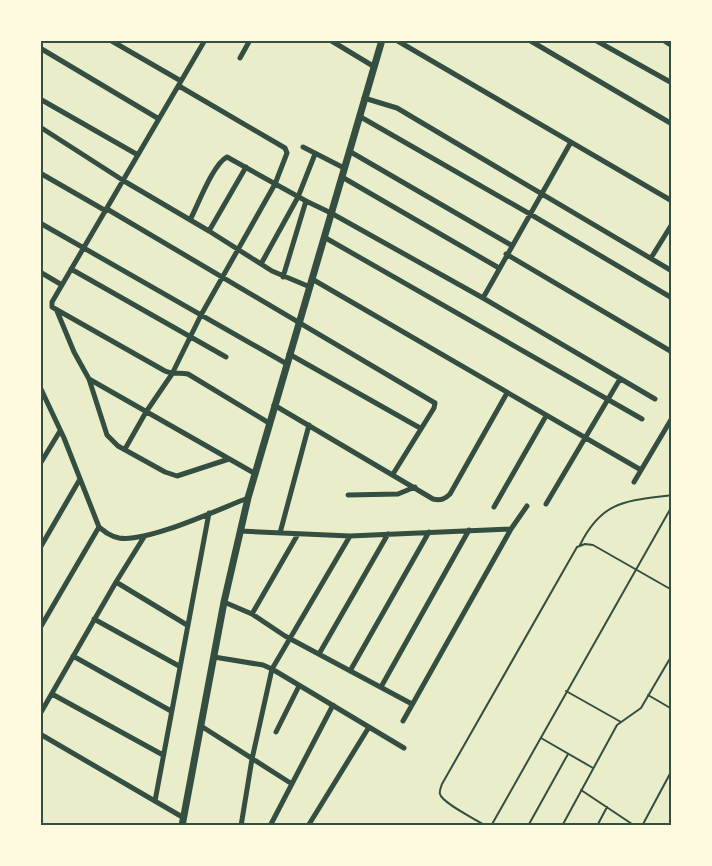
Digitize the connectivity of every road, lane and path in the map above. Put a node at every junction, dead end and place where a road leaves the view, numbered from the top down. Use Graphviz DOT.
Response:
graph roads {
  1 [pos="110,40"];
  2 [pos="250,40"];
  3 [pos="330,40"];
  4 [pos="382,40"];
  5 [pos="396,40"];
  6 [pos="529,40"];
  7 [pos="595,40"];
  8 [pos="663,40"];
  9 [pos="202,42"];
  10 [pos="672,46"];
  11 [pos="40,48"];
  12 [pos="240,58"];
  13 [pos="373,66"];
  14 [pos="672,83"];
  15 [pos="180,84"];
  16 [pos="364,98"];
  17 [pos="40,99"];
  18 [pos="359,116"];
  19 [pos="159,119"];
  20 [pos="672,124"];
  21 [pos="40,127"];
  22 [pos="571,142"];
  23 [pos="303,147"];
  24 [pos="349,152"];
  25 [pos="315,154"];
  26 [pos="138,155"];
  27 [pos="246,167"];
  28 [pos="344,168"];
  29 [pos="40,173"];
  30 [pos="342,177"];
  31 [pos="124,181"];
  32 [pos="275,184"];
  33 [pos="541,194"];
  34 [pos="298,197"];
  35 [pos="306,201"];
  36 [pos="672,201"];
  37 [pos="106,210"];
  38 [pos="331,213"];
  39 [pos="530,214"];
  40 [pos="190,220"];
  41 [pos="40,223"];
  42 [pos="672,224"];
  43 [pos="209,231"];
  44 [pos="324,237"];
  45 [pos="511,245"];
  46 [pos="84,248"];
  47 [pos="238,250"];
  48 [pos="506,254"];
  49 [pos="651,258"];
  50 [pos="261,264"];
  51 [pos="499,268"];
  52 [pos="71,269"];
  53 [pos="672,271"];
  54 [pos="40,272"];
  55 [pos="223,276"];
  56 [pos="283,277"];
  57 [pos="312,279"];
  58 [pos="62,285"];
  59 [pos="310,287"];
  60 [pos="483,298"];
  61 [pos="672,298"];
  62 [pos="57,311"];
  63 [pos="201,315"];
  64 [pos="299,322"];
  65 [pos="191,338"];
  66 [pos="672,352"];
  67 [pos="289,354"];
  68 [pos="225,357"];
  69 [pos="287,364"];
  70 [pos="172,374"];
  71 [pos="89,379"];
  72 [pos="620,379"];
  73 [pos="40,387"];
  74 [pos="507,393"];
  75 [pos="655,399"];
  76 [pos="606,400"];
  77 [pos="274,405"];
  78 [pos="146,412"];
  79 [pos="546,416"];
  80 [pos="672,418"];
  81 [pos="642,419"];
  82 [pos="269,423"];
  83 [pos="309,425"];
  84 [pos="420,428"];
  85 [pos="664,430"];
  86 [pos="60,431"];
  87 [pos="672,435"];
  88 [pos="584,438"];
  89 [pos="125,449"];
  90 [pos="229,459"];
  91 [pos="40,464"];
  92 [pos="640,470"];
  93 [pos="254,473"];
  94 [pos="393,474"];
  95 [pos="80,478"];
  96 [pos="634,482"];
  97 [pos="415,487"];
  98 [pos="348,495"];
  99 [pos="672,495"];
  100 [pos="248,498"];
  101 [pos="546,504"];
  102 [pos="527,506"];
  103 [pos="672,506"];
  104 [pos="494,507"];
  105 [pos="208,513"];
  106 [pos="99,527"];
  107 [pos="511,529"];
  108 [pos="470,530"];
  109 [pos="240,531"];
  110 [pos="429,532"];
  111 [pos="280,533"];
  112 [pos="298,534"];
  113 [pos="388,534"];
  114 [pos="351,536"];
  115 [pos="144,537"];
  116 [pos="580,544"];
  117 [pos="40,548"];
  118 [pos="636,569"];
  119 [pos="116,582"];
  120 [pos="672,590"];
  121 [pos="224,602"];
  122 [pos="252,614"];
  123 [pos="94,619"];
  124 [pos="187,625"];
  125 [pos="40,628"];
  126 [pos="290,638"];
  127 [pos="319,654"];
  128 [pos="672,654"];
  129 [pos="74,656"];
  130 [pos="214,657"];
  131 [pos="179,666"];
  132 [pos="272,669"];
  133 [pos="350,671"];
  134 [pos="300,686"];
  135 [pos="381,687"];
  136 [pos="566,690"];
  137 [pos="52,694"];
  138 [pos="648,695"];
  139 [pos="412,704"];
  140 [pos="333,705"];
  141 [pos="672,709"];
  142 [pos="171,711"];
  143 [pos="40,714"];
  144 [pos="403,721"];
  145 [pos="621,722"];
  146 [pos="201,726"];
  147 [pos="369,727"];
  148 [pos="276,732"];
  149 [pos="40,734"];
  150 [pos="540,738"];
  151 [pos="404,748"];
  152 [pos="568,754"];
  153 [pos="163,755"];
  154 [pos="252,759"];
  155 [pos="593,768"];
  156 [pos="672,770"];
  157 [pos="292,784"];
  158 [pos="581,790"];
  159 [pos="155,801"];
  160 [pos="608,806"];
  161 [pos="183,822"];
  162 [pos="241,825"];
  163 [pos="270,825"];
  164 [pos="308,825"];
  165 [pos="486,825"];
  166 [pos="491,825"];
  167 [pos="528,825"];
  168 [pos="562,825"];
  169 [pos="597,825"];
  170 [pos="635,825"];
  171 [pos="642,825"];
  1 -- 15 [label="street"];
  2 -- 12 [label="street"];
  3 -- 13 [label="street"];
  4 -- 13 [label="street"];
  5 -- 22 [label="street"];
  6 -- 20 [label="street"];
  7 -- 14 [label="street"];
  8 -- 10 [label="street"];
  9 -- 15 [label="street"];
  11 -- 19 [label="street"];
  13 -- 16 [label="street"];
  15 -- 19 [label="street"];
  15 -- 32 [label="street"];
  16 -- 18 [label="street"];
  16 -- 33 [label="street"];
  17 -- 26 [label="street"];
  18 -- 24 [label="street"];
  18 -- 39 [label="street"];
  19 -- 26 [label="street"];
  21 -- 31 [label="street"];
  22 -- 33 [label="street"];
  22 -- 36 [label="street"];
  23 -- 25 [label="street"];
  24 -- 28 [label="street"];
  24 -- 45 [label="street"];
  25 -- 28 [label="street"];
  25 -- 34 [label="street"];
  26 -- 31 [label="street"];
  27 -- 32 [label="street"];
  27 -- 40 [label="street"];
  27 -- 43 [label="street"];
  28 -- 30 [label="street"];
  29 -- 37 [label="street"];
  30 -- 38 [label="street"];
  30 -- 51 [label="street"];
  31 -- 37 [label="street"];
  31 -- 40 [label="street"];
  32 -- 34 [label="street"];
  32 -- 47 [label="street"];
  33 -- 39 [label="street"];
  33 -- 49 [label="street"];
  34 -- 35 [label="street"];
  34 -- 50 [label="street"];
  35 -- 38 [label="street"];
  35 -- 56 [label="street"];
  37 -- 46 [label="street"];
  37 -- 55 [label="street"];
  38 -- 44 [label="street"];
  38 -- 60 [label="street"];
  39 -- 45 [label="street"];
  39 -- 61 [label="street"];
  40 -- 43 [label="street"];
  41 -- 46 [label="street"];
  42 -- 49 [label="street"];
  43 -- 47 [label="street"];
  44 -- 57 [label="street"];
  44 -- 76 [label="street"];
  45 -- 48 [label="street"];
  46 -- 52 [label="street"];
  46 -- 63 [label="street"];
  47 -- 50 [label="street"];
  47 -- 55 [label="street"];
  48 -- 51 [label="street"];
  48 -- 66 [label="street"];
  49 -- 53 [label="street"];
  50 -- 56 [label="street"];
  51 -- 60 [label="street"];
  52 -- 58 [label="street"];
  52 -- 65 [label="street"];
  54 -- 58 [label="street"];
  55 -- 63 [label="street"];
  55 -- 64 [label="street"];
  56 -- 59 [label="street"];
  57 -- 59 [label="street"];
  57 -- 74 [label="street"];
  58 -- 62 [label="street"];
  59 -- 64 [label="street"];
  60 -- 72 [label="street"];
  62 -- 70 [label="street"];
  62 -- 71 [label="street"];
  63 -- 65 [label="street"];
  63 -- 69 [label="street"];
  64 -- 67 [label="street"];
  64 -- 84 [label="street"];
  65 -- 68 [label="street"];
  65 -- 70 [label="street"];
  67 -- 69 [label="street"];
  67 -- 84 [label="street"];
  69 -- 77 [label="street"];
  70 -- 78 [label="street"];
  70 -- 82 [label="street"];
  71 -- 78 [label="street"];
  71 -- 89 [label="street"];
  72 -- 75 [label="street"];
  72 -- 76 [label="street"];
  73 -- 86 [label="street"];
  74 -- 79 [label="street"];
  74 -- 97 [label="street"];
  76 -- 81 [label="street"];
  76 -- 88 [label="street"];
  77 -- 82 [label="street"];
  77 -- 83 [label="street"];
  78 -- 89 [label="street"];
  78 -- 90 [label="street"];
  79 -- 88 [label="street"];
  79 -- 104 [label="street"];
  80 -- 85 [label="street"];
  82 -- 93 [label="street"];
  83 -- 94 [label="street"];
  83 -- 111 [label="street"];
  84 -- 94 [label="street"];
  85 -- 87 [label="street"];
  85 -- 92 [label="street"];
  86 -- 91 [label="street"];
  86 -- 95 [label="street"];
  88 -- 92 [label="street"];
  88 -- 101 [label="street"];
  89 -- 90 [label="street"];
  90 -- 93 [label="street"];
  92 -- 96 [label="street"];
  93 -- 100 [label="street"];
  94 -- 97 [label="street"];
  95 -- 106 [label="street"];
  95 -- 117 [label="street"];
  97 -- 98 [label="street"];
  99 -- 116 [label="lane"];
  100 -- 105 [label="street"];
  100 -- 109 [label="street"];
  102 -- 107 [label="street"];
  103 -- 118 [label="lane"];
  105 -- 115 [label="street"];
  105 -- 124 [label="street"];
  106 -- 115 [label="street"];
  106 -- 125 [label="street"];
  107 -- 108 [label="street"];
  107 -- 139 [label="street"];
  108 -- 110 [label="street"];
  108 -- 135 [label="street"];
  109 -- 111 [label="street"];
  109 -- 121 [label="street"];
  110 -- 113 [label="street"];
  110 -- 133 [label="street"];
  111 -- 112 [label="street"];
  112 -- 114 [label="street"];
  112 -- 122 [label="street"];
  113 -- 114 [label="street"];
  113 -- 127 [label="street"];
  114 -- 126 [label="street"];
  115 -- 119 [label="street"];
  116 -- 118 [label="lane"];
  116 -- 165 [label="lane"];
  118 -- 120 [label="lane"];
  118 -- 136 [label="lane"];
  119 -- 123 [label="street"];
  119 -- 124 [label="street"];
  121 -- 122 [label="street"];
  121 -- 130 [label="street"];
  122 -- 126 [label="street"];
  123 -- 129 [label="street"];
  123 -- 131 [label="street"];
  124 -- 131 [label="street"];
  126 -- 127 [label="street"];
  126 -- 132 [label="street"];
  127 -- 133 [label="street"];
  128 -- 138 [label="lane"];
  129 -- 137 [label="street"];
  129 -- 142 [label="street"];
  130 -- 132 [label="street"];
  130 -- 146 [label="street"];
  131 -- 142 [label="street"];
  132 -- 134 [label="street"];
  132 -- 154 [label="street"];
  133 -- 135 [label="street"];
  134 -- 140 [label="street"];
  134 -- 148 [label="street"];
  135 -- 139 [label="street"];
  136 -- 145 [label="lane"];
  136 -- 150 [label="lane"];
  137 -- 143 [label="street"];
  137 -- 153 [label="street"];
  138 -- 141 [label="lane"];
  138 -- 145 [label="lane"];
  139 -- 144 [label="street"];
  140 -- 147 [label="street"];
  140 -- 157 [label="street"];
  142 -- 153 [label="street"];
  145 -- 155 [label="lane"];
  146 -- 154 [label="street"];
  146 -- 161 [label="street"];
  147 -- 151 [label="street"];
  147 -- 164 [label="street"];
  149 -- 159 [label="street"];
  150 -- 152 [label="lane"];
  150 -- 166 [label="lane"];
  152 -- 155 [label="lane"];
  152 -- 167 [label="lane"];
  153 -- 159 [label="street"];
  154 -- 157 [label="street"];
  154 -- 162 [label="street"];
  155 -- 158 [label="lane"];
  156 -- 171 [label="lane"];
  157 -- 163 [label="street"];
  158 -- 160 [label="lane"];
  158 -- 168 [label="lane"];
  159 -- 161 [label="street"];
  160 -- 169 [label="lane"];
  160 -- 170 [label="lane"];
}
